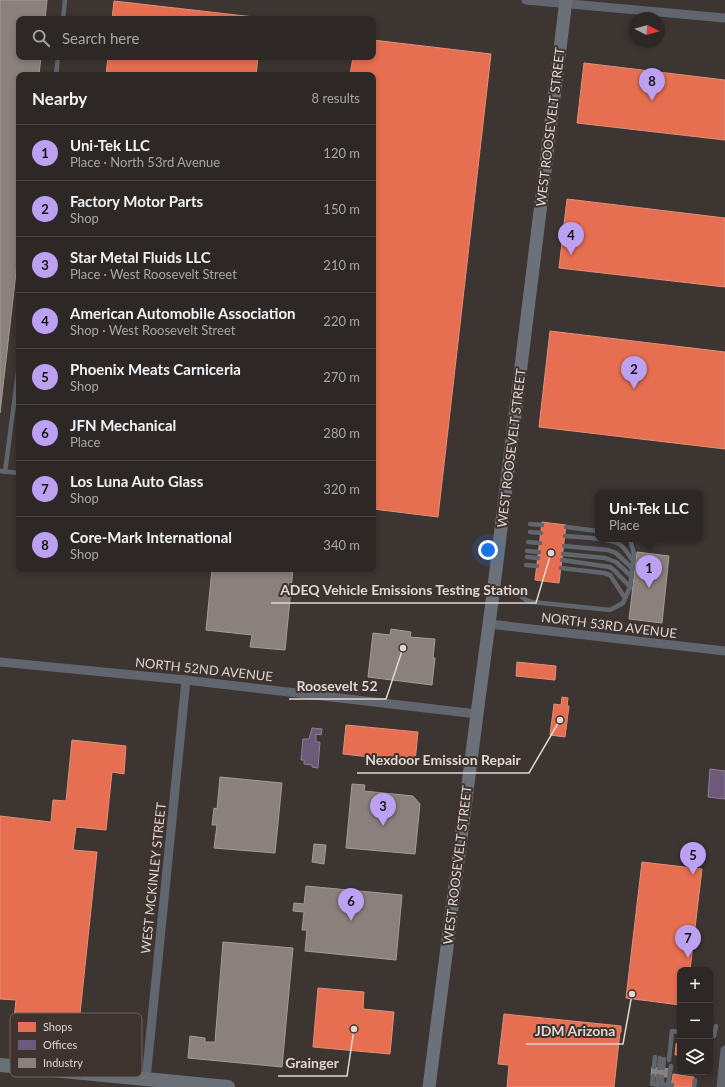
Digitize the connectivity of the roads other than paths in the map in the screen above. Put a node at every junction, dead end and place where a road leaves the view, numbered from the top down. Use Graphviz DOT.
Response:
graph roads {
  1 [pos="65,0"];
  2 [pos="526,0"];
  3 [pos="565,2"];
  4 [pos="63,16"];
  5 [pos="725,18"];
  6 [pos="58,60"];
  7 [pos="56,72"];
  8 [pos="16,385"];
  9 [pos="3,471"];
  10 [pos="16,473"];
  11 [pos="530,524"];
  12 [pos="542,525"];
  13 [pos="566,528"];
  14 [pos="595,531"];
  15 [pos="530,532"];
  16 [pos="541,533"];
  17 [pos="565,536"];
  18 [pos="595,539"];
  19 [pos="528,542"];
  20 [pos="614,542"];
  21 [pos="631,542"];
  22 [pos="540,543"];
  23 [pos="564,546"];
  24 [pos="528,551"];
  25 [pos="538,552"];
  26 [pos="563,554"];
  27 [pos="527,557"];
  28 [pos="538,558"];
  29 [pos="562,560"];
  30 [pos="633,561"];
  31 [pos="526,565"];
  32 [pos="537,566"];
  33 [pos="561,568"];
  34 [pos="632,568"];
  35 [pos="631,576"];
  36 [pos="630,587"];
  37 [pos="522,597"];
  38 [pos="625,598"];
  39 [pos="490,624"];
  40 [pos="725,651"];
  41 [pos="0,662"];
  42 [pos="186,680"];
  43 [pos="477,714"];
  44 [pos="716,1026"];
  45 [pos="677,1032"];
  46 [pos="713,1036"];
  47 [pos="725,1050"];
  48 [pos="0,1065"];
  49 [pos="10,1066"];
  50 [pos="671,1066"];
  51 [pos="659,1068"];
  52 [pos="125,1077"];
  53 [pos="146,1079"];
  54 [pos="695,1080"];
  55 [pos="658,1085"];
  56 [pos="228,1087"];
  57 [pos="429,1087"];
  58 [pos="694,1087"];
  59 [pos="721,1087"];
  1 -- 4 [label="lane"];
  2 -- 3 [label="street"];
  3 -- 5 [label="street"];
  3 -- 39 [label="street, WEST ROOSEVELT STREET"];
  6 -- 7 [label="lane"];
  8 -- 9 [label="lane"];
  9 -- 10 [label="lane"];
  11 -- 12 [label="lane"];
  13 -- 14 [label="lane"];
  15 -- 16 [label="lane"];
  17 -- 18 [label="lane"];
  19 -- 22 [label="lane"];
  20 -- 30 [label="lane"];
  21 -- 30 [label="lane"];
  23 -- 34 [label="lane"];
  24 -- 25 [label="lane"];
  26 -- 35 [label="lane"];
  27 -- 28 [label="lane"];
  29 -- 36 [label="lane"];
  30 -- 34 [label="lane"];
  31 -- 32 [label="lane"];
  33 -- 38 [label="lane"];
  34 -- 35 [label="lane"];
  35 -- 36 [label="lane"];
  36 -- 38 [label="lane"];
  37 -- 38 [label="lane"];
  39 -- 40 [label="street, NORTH 53RD AVENUE"];
  39 -- 43 [label="street, WEST ROOSEVELT STREET"];
  41 -- 42 [label="street, NORTH 52ND AVENUE"];
  42 -- 43 [label="street, NORTH 52ND AVENUE"];
  42 -- 53 [label="street, WEST MCKINLEY STREET"];
  43 -- 57 [label="street, WEST ROOSEVELT STREET"];
  44 -- 46 [label="lane"];
  45 -- 51 [label="lane"];
  47 -- 59 [label="street"];
  48 -- 49 [label="main road"];
  50 -- 55 [label="lane"];
  52 -- 53 [label="main road"];
  53 -- 56 [label="main road"];
  54 -- 58 [label="lane"];
  55 -- 55 [label="lane"];
}
